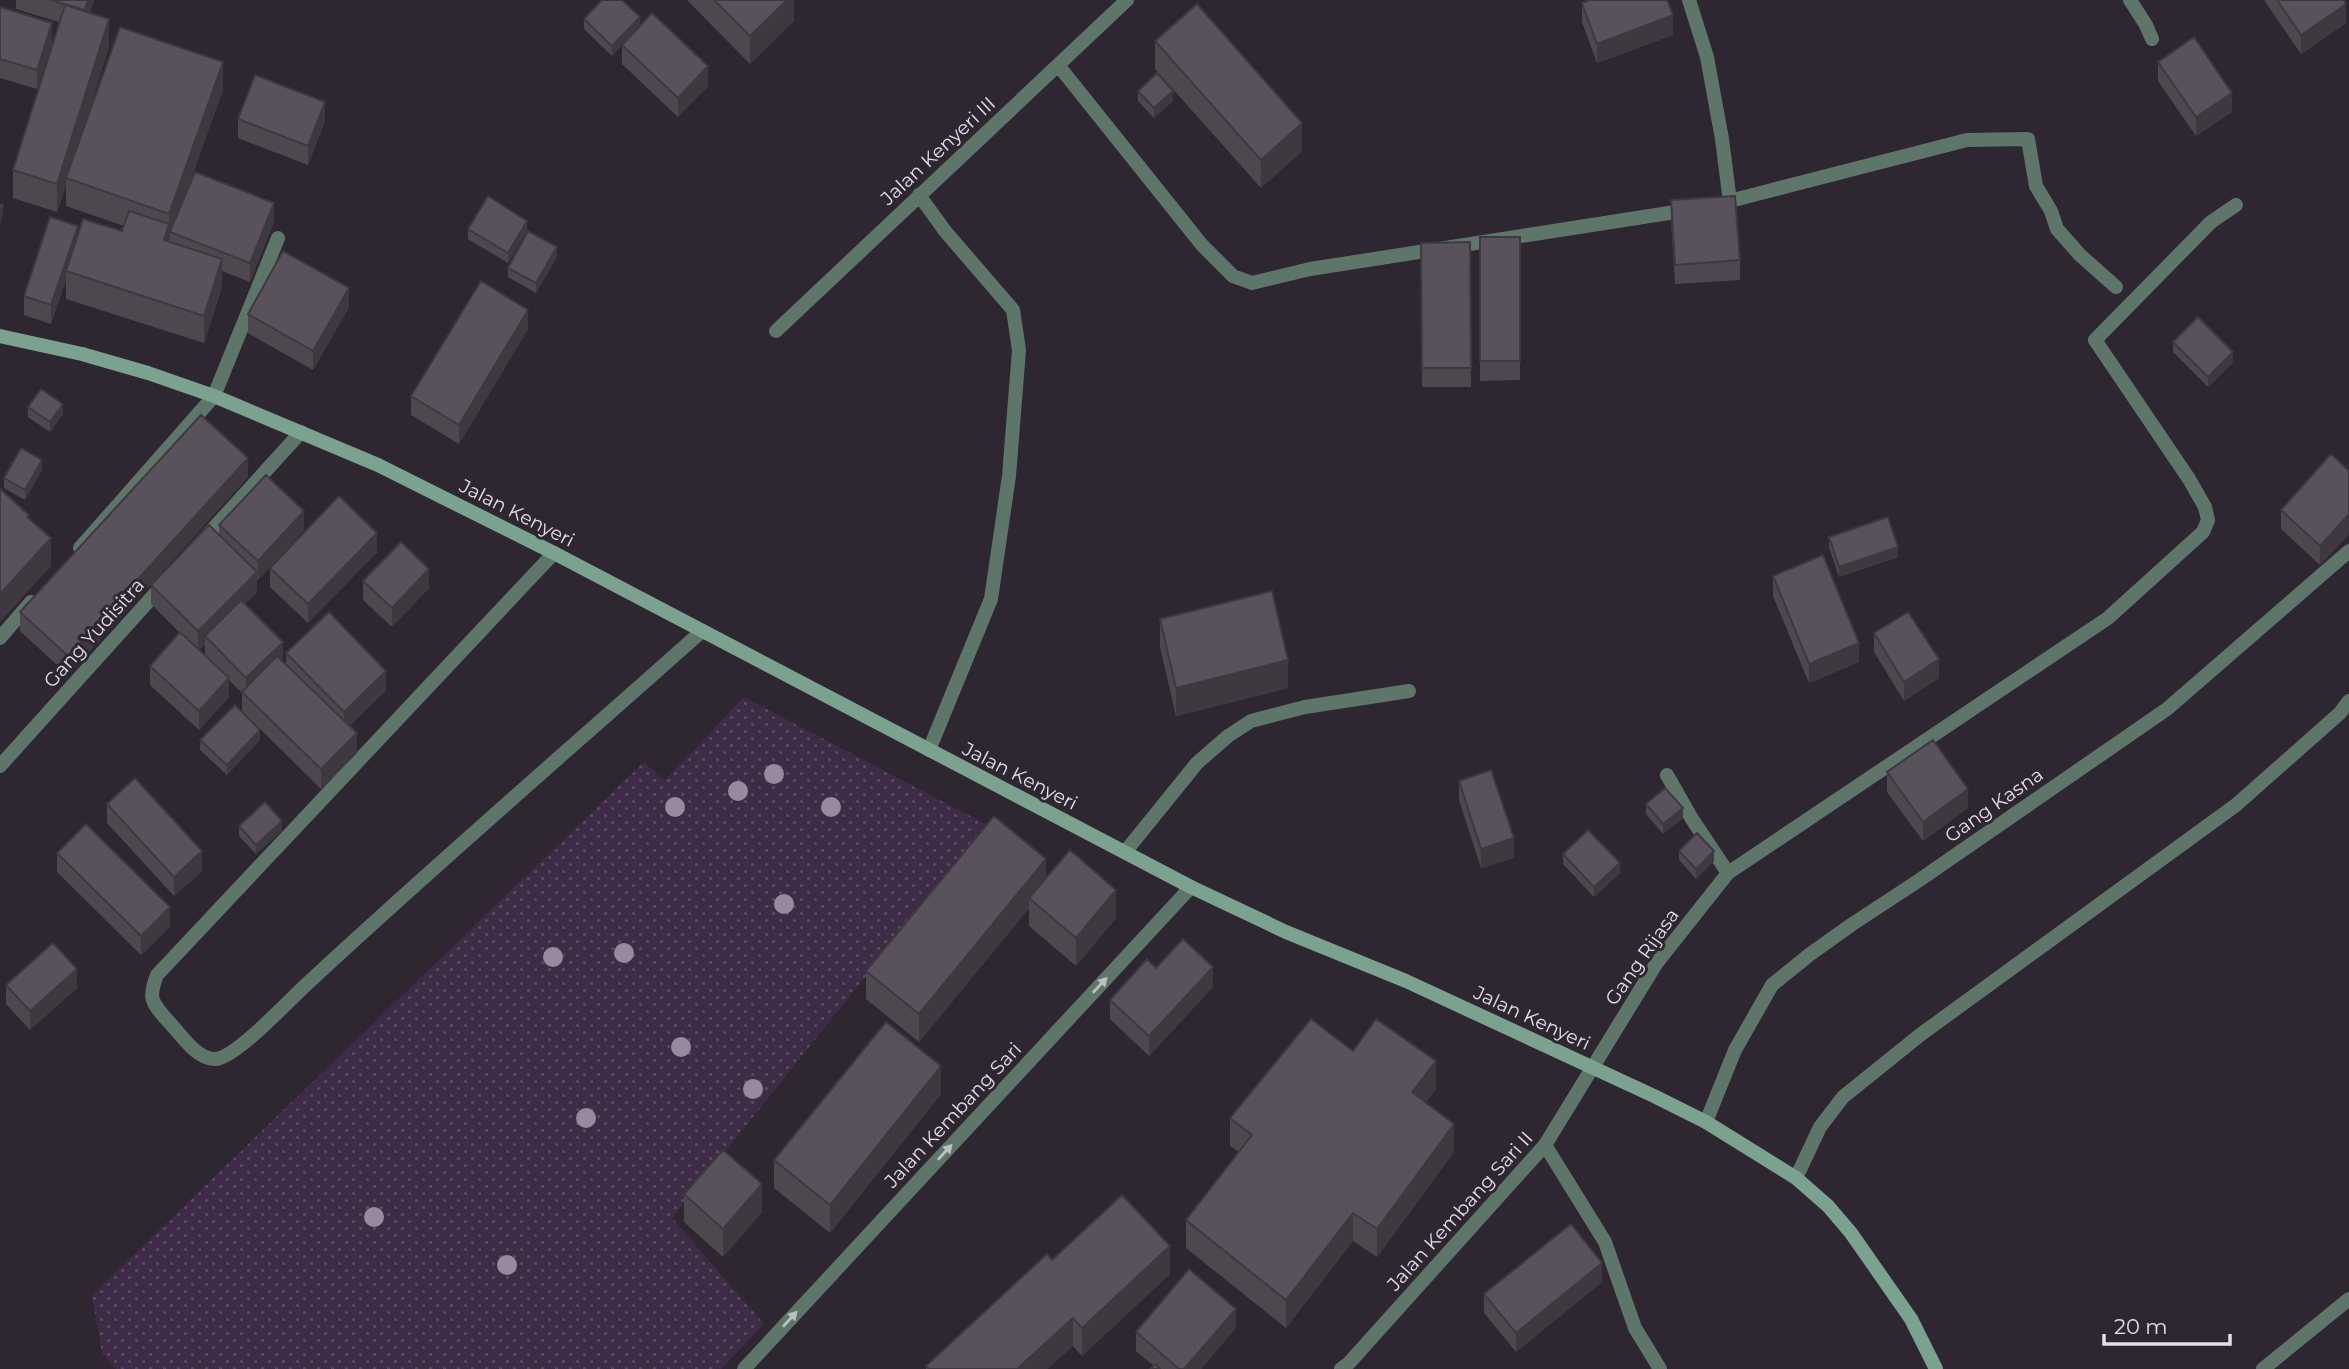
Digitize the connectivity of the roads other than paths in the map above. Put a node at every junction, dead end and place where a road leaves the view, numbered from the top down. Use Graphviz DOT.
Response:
graph roads {
  1 [pos="1127,0"];
  2 [pos="1689,0"];
  3 [pos="2130,0"];
  4 [pos="2152,39"];
  5 [pos="1058,65"];
  6 [pos="919,195"];
  7 [pos="1730,202"];
  8 [pos="2236,205"];
  9 [pos="278,238"];
  10 [pos="2116,287"];
  11 [pos="776,331"];
  12 [pos="0,336"];
  13 [pos="214,396"];
  14 [pos="301,432"];
  15 [pos="2349,551"];
  16 [pos="191,553"];
  17 [pos="554,553"];
  18 [pos="71,557"];
  19 [pos="173,574"];
  20 [pos="44,587"];
  21 [pos="702,631"];
  22 [pos="0,638"];
  23 [pos="1409,691"];
  24 [pos="2349,701"];
  25 [pos="929,750"];
  26 [pos="0,766"];
  27 [pos="1667,775"];
  28 [pos="1125,852"];
  29 [pos="1728,873"];
  30 [pos="1191,887"];
  31 [pos="1593,1067"];
  32 [pos="1706,1122"];
  33 [pos="1545,1145"];
  34 [pos="1796,1178"];
  35 [pos="2349,1299"];
  36 [pos="1348,1367"];
  37 [pos="744,1369"];
  38 [pos="1660,1369"];
  39 [pos="1936,1369"];
  40 [pos="2263,1369"];
  1 -- 5 [label="street, Jalan Kenyeri III"];
  2 -- 7 [label="street"];
  3 -- 4 [label="street"];
  5 -- 6 [label="street, Jalan Kenyeri III"];
  5 -- 7 [label="street"];
  6 -- 11 [label="street, Jalan Kenyeri III"];
  6 -- 25 [label="street"];
  7 -- 10 [label="street"];
  8 -- 29 [label="street, Gang Rijasa"];
  9 -- 13 [label="street"];
  12 -- 13 [label="street, Jalan Kenyeri"];
  13 -- 14 [label="street, Jalan Kenyeri"];
  13 -- 18 [label="street"];
  14 -- 16 [label="street"];
  14 -- 17 [label="street, Jalan Kenyeri"];
  15 -- 32 [label="street, Gang Kasna"];
  17 -- 21 [label="street, Jalan Kenyeri"];
  17 -- 21 [label="street"];
  19 -- 26 [label="street, Gang Yudisitra"];
  20 -- 22 [label="street"];
  21 -- 25 [label="street, Jalan Kenyeri"];
  23 -- 28 [label="street"];
  24 -- 34 [label="street"];
  25 -- 28 [label="street, Jalan Kenyeri"];
  27 -- 29 [label="street"];
  28 -- 30 [label="street, Jalan Kenyeri"];
  29 -- 31 [label="street, Gang Rijasa"];
  30 -- 31 [label="street, Jalan Kenyeri"];
  37 -- 30 [label="street, Jalan Kembang Sari, one-way"];
  31 -- 32 [label="street, Jalan Kenyeri"];
  31 -- 33 [label="street, Jalan Kembang Sari II"];
  32 -- 34 [label="street, Jalan Kenyeri"];
  33 -- 36 [label="street, Jalan Kembang Sari II"];
  33 -- 38 [label="street"];
  34 -- 39 [label="street, Jalan Kenyeri"];
  35 -- 40 [label="street"];
}
